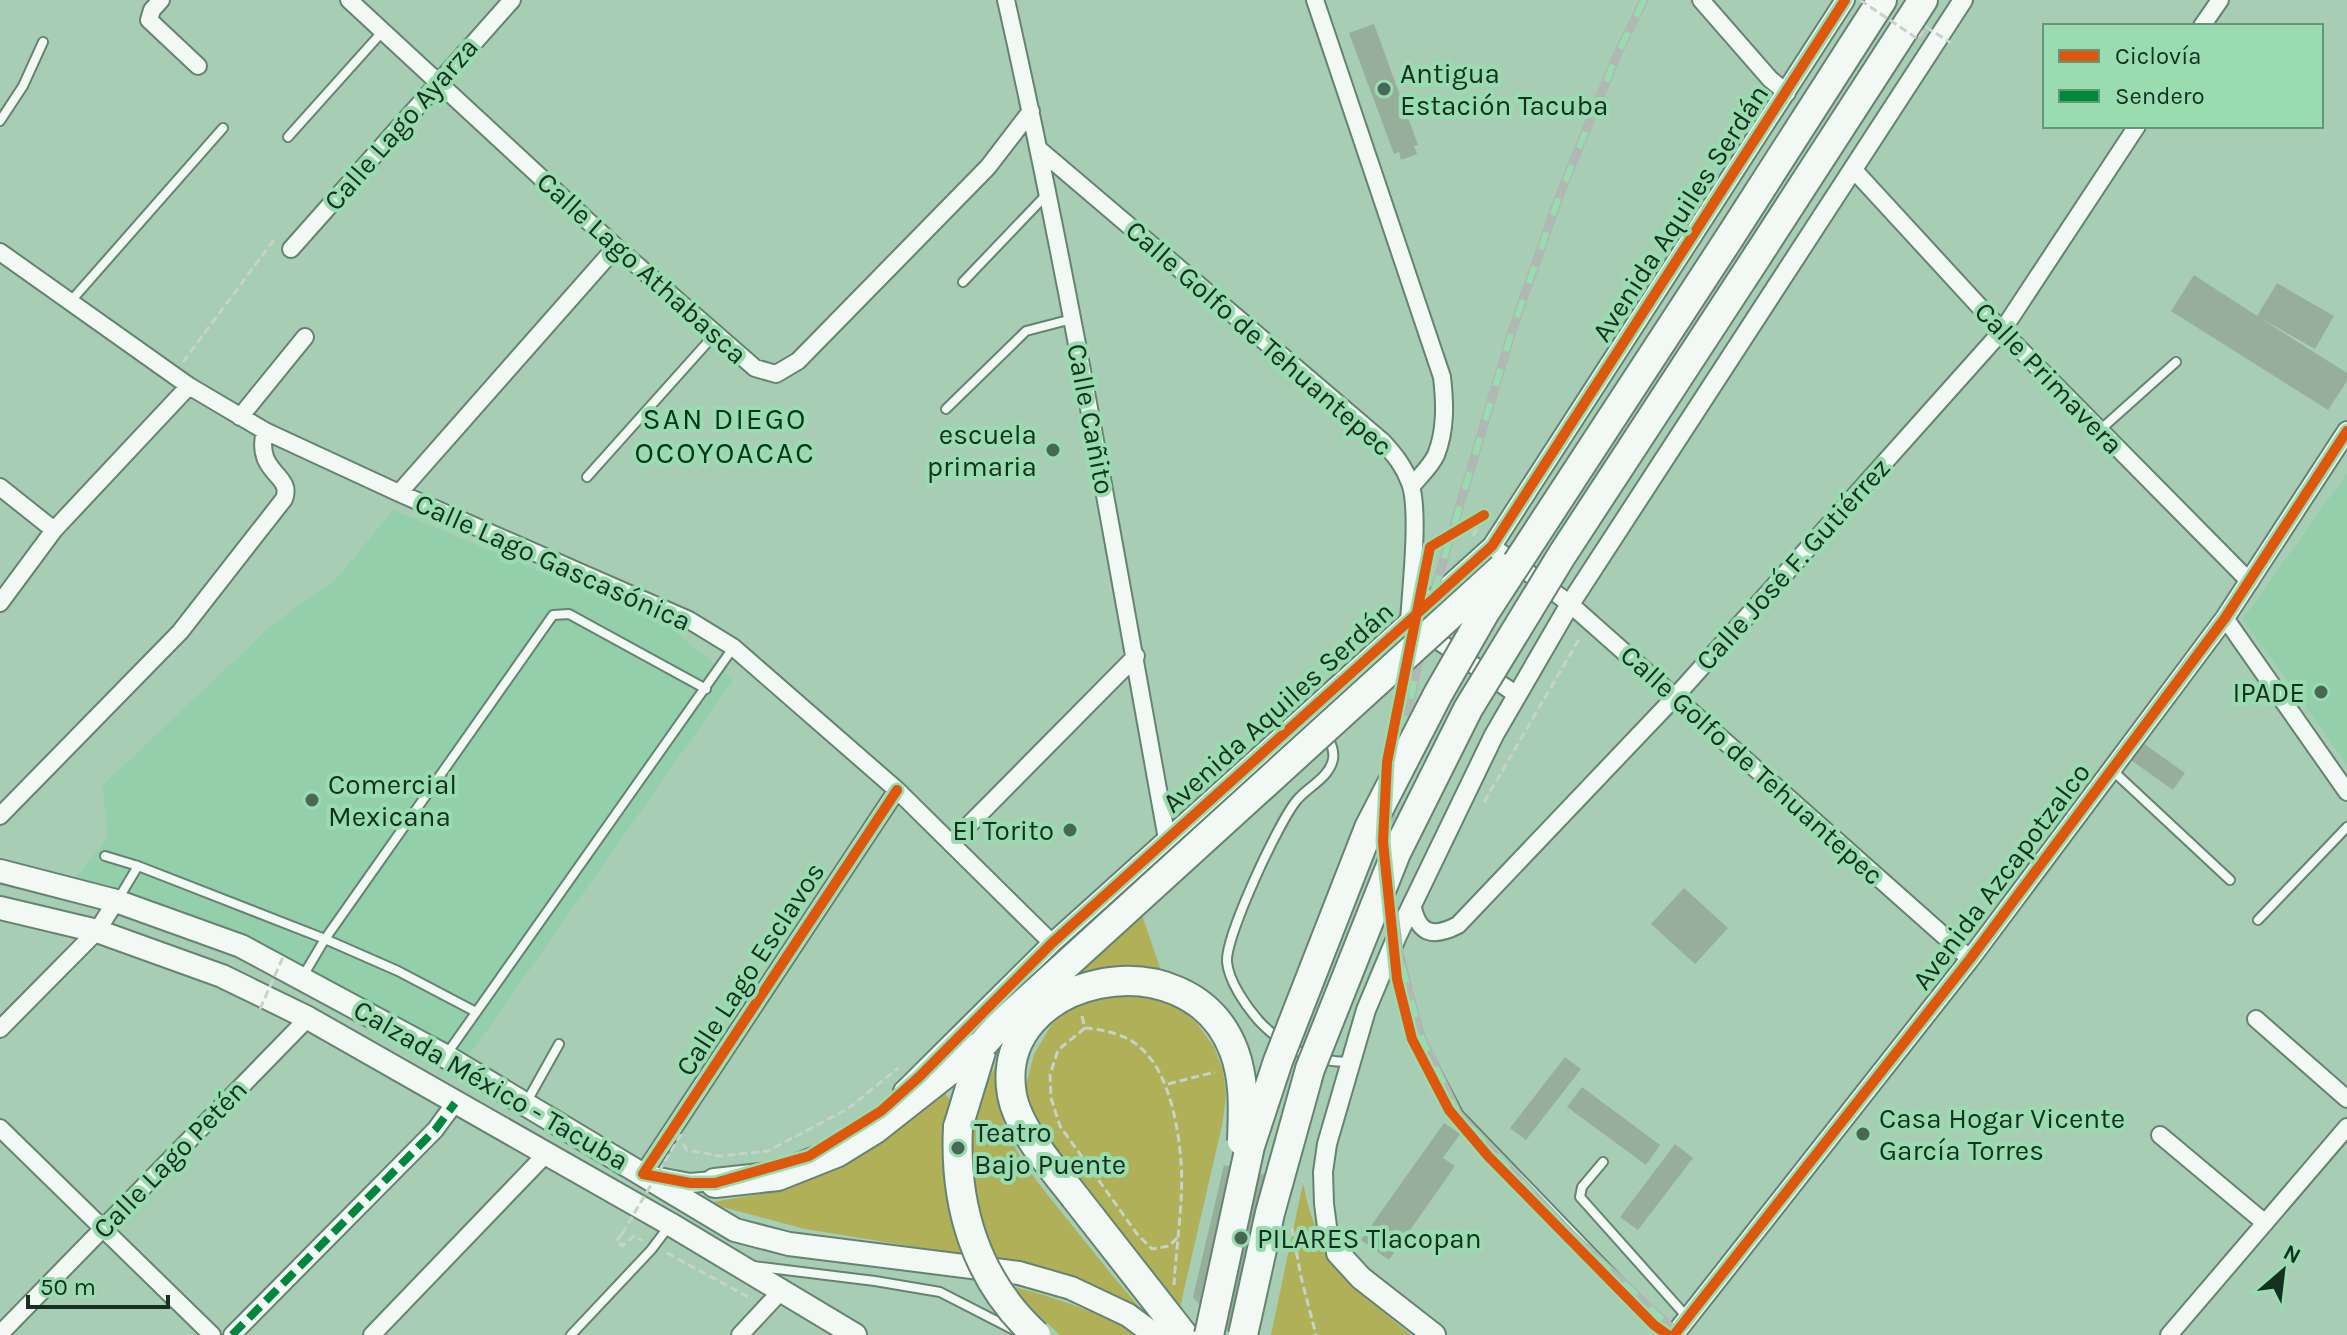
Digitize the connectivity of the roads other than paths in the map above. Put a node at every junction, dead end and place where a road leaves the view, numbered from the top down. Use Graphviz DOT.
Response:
graph roads {
  1 [pos="161,0"];
  2 [pos="349,0"];
  3 [pos="512,0"];
  4 [pos="1006,0"];
  5 [pos="1315,0"];
  6 [pos="1701,0"];
  7 [pos="1845,0"];
  8 [pos="1882,0"];
  9 [pos="1923,0"];
  10 [pos="1963,0"];
  11 [pos="2220,0"];
  12 [pos="2203,24"];
  13 [pos="383,31"];
  14 [pos="43,42"];
  15 [pos="198,66"];
  16 [pos="438,82"];
  17 [pos="1787,93"];
  18 [pos="1031,111"];
  19 [pos="0,121"];
  20 [pos="223,128"];
  21 [pos="2136,128"];
  22 [pos="288,137"];
  23 [pos="1040,150"];
  24 [pos="1853,169"];
  25 [pos="1048,192"];
  26 [pos="616,247"];
  27 [pos="291,249"];
  28 [pos="0,252"];
  29 [pos="963,282"];
  30 [pos="70,302"];
  31 [pos="1072,319"];
  32 [pos="2002,331"];
  33 [pos="715,334"];
  34 [pos="305,337"];
  35 [pos="2176,362"];
  36 [pos="189,386"];
  37 [pos="946,409"];
  38 [pos="240,417"];
  39 [pos="265,431"];
  40 [pos="2100,431"];
  41 [pos="2347,431"];
  42 [pos="587,477"];
  43 [pos="1412,486"];
  44 [pos="0,487"];
  45 [pos="399,493"];
  46 [pos="54,530"];
  47 [pos="1535,538"];
  48 [pos="1492,546"];
  49 [pos="2250,582"];
  50 [pos="0,603"];
  51 [pos="1570,604"];
  52 [pos="2225,618"];
  53 [pos="1409,621"];
  54 [pos="733,647"];
  55 [pos="1136,656"];
  56 [pos="706,689"];
  57 [pos="1517,695"];
  58 [pos="1675,697"];
  59 [pos="1310,710"];
  60 [pos="2112,770"];
  61 [pos="897,790"];
  62 [pos="2347,792"];
  63 [pos="0,816"];
  64 [pos="2347,827"];
  65 [pos="1167,839"];
  66 [pos="951,843"];
  67 [pos="105,856"];
  68 [pos="138,866"];
  69 [pos="0,871"];
  70 [pos="2230,880"];
  71 [pos="116,901"];
  72 [pos="1412,904"];
  73 [pos="0,908"];
  74 [pos="2258,920"];
  75 [pos="97,931"];
  76 [pos="325,939"];
  77 [pos="1052,943"];
  78 [pos="1394,946"];
  79 [pos="1970,959"];
  80 [pos="303,977"];
  81 [pos="476,1012"];
  82 [pos="308,1018"];
  83 [pos="2256,1019"];
  84 [pos="0,1029"];
  85 [pos="559,1044"];
  86 [pos="983,1044"];
  87 [pos="445,1056"];
  88 [pos="1351,1062"];
  89 [pos="2347,1099"];
  90 [pos="455,1103"];
  91 [pos="526,1104"];
  92 [pos="2347,1127"];
  93 [pos="0,1128"];
  94 [pos="2160,1135"];
  95 [pos="547,1153"];
  96 [pos="1603,1162"];
  97 [pos="643,1174"];
  98 [pos="715,1183"];
  99 [pos="1235,1208"];
  100 [pos="2265,1223"];
  101 [pos="670,1224"];
  102 [pos="102,1228"];
  103 [pos="1338,1253"];
  104 [pos="736,1263"];
  105 [pos="773,1299"];
  106 [pos="1687,1317"];
  107 [pos="1189,1332"];
  108 [pos="0,1334"];
  109 [pos="212,1335"];
  110 [pos="232,1335"];
  111 [pos="372,1335"];
  112 [pos="571,1335"];
  113 [pos="740,1335"];
  114 [pos="855,1335"];
  115 [pos="1021,1335"];
  116 [pos="1036,1335"];
  117 [pos="1243,1335"];
  118 [pos="1434,1335"];
  119 [pos="1671,1335"];
  120 [pos="2169,1335"];
  1 -- 15 [label="street"];
  2 -- 13 [label="street, Calle Lago Athabasca"];
  3 -- 16 [label="street, Calle Lago Ayarza"];
  4 -- 18 [label="street, Calle Cañito"];
  5 -- 43 [label="street"];
  6 -- 17 [label="street"];
  7 -- 17 [label="street, Avenida Aquiles Serdán"];
  8 -- 47 [label="highway, Avenida Aquiles Serdán, bridge"];
  9 -- 117 [label="highway, bridge"];
  10 -- 24 [label="street"];
  11 -- 12 [label="street"];
  13 -- 16 [label="street, Calle Lago Athabasca"];
  13 -- 22 [label="lane"];
  14 -- 19 [label="lane"];
  16 -- 26 [label="street, Calle Lago Athabasca"];
  16 -- 27 [label="street, Calle Lago Ayarza"];
  17 -- 48 [label="street, Avenida Aquiles Serdán"];
  18 -- 23 [label="street, Calle Cañito"];
  18 -- 33 [label="street, Calle Lago Athabasca"];
  20 -- 30 [label="lane"];
  21 -- 32 [label="street, Calle José F. Gutiérrez"];
  23 -- 25 [label="street, Calle Cañito"];
  23 -- 43 [label="street, Calle Golfo de Tehuantepec"];
  24 -- 32 [label="street, Calle Primavera"];
  24 -- 51 [label="street"];
  25 -- 29 [label="lane"];
  25 -- 31 [label="street, Calle Cañito"];
  26 -- 33 [label="street, Calle Lago Athabasca"];
  26 -- 45 [label="street"];
  28 -- 30 [label="street, Calle Lago Gascasónica"];
  30 -- 36 [label="street, Calle Lago Gascasónica"];
  31 -- 37 [label="lane"];
  31 -- 55 [label="street, Calle Cañito"];
  32 -- 40 [label="street, Calle Primavera"];
  32 -- 58 [label="street, Calle José F. Gutiérrez"];
  33 -- 42 [label="lane"];
  34 -- 38 [label="street"];
  35 -- 40 [label="lane"];
  36 -- 38 [label="street, Calle Lago Gascasónica"];
  36 -- 46 [label="street"];
  38 -- 39 [label="street, Calle Lago Gascasónica"];
  39 -- 45 [label="street, Calle Lago Gascasónica"];
  39 -- 63 [label="street"];
  40 -- 49 [label="street, Calle Primavera"];
  41 -- 49 [label="street, Avenida Azcapotzalco"];
  43 -- 53 [label="street, Calle Golfo de Tehuantepec"];
  44 -- 46 [label="street"];
  45 -- 54 [label="street, Calle Lago Gascasónica"];
  46 -- 50 [label="street"];
  47 -- 86 [label="highway, bridge"];
  47 -- 99 [label="highway, Avenida Aquiles Serdán, bridge"];
  48 -- 51 [label="street, Calle Golfo de Tehuantepec"];
  48 -- 53 [label="street, Avenida Aquiles Serdán"];
  49 -- 52 [label="street, Avenida Azcapotzalco"];
  51 -- 57 [label="street"];
  51 -- 58 [label="street, Calle Golfo de Tehuantepec"];
  52 -- 60 [label="street, Avenida Azcapotzalco"];
  52 -- 62 [label="street"];
  53 -- 57 [label="street"];
  53 -- 59 [label="street, Avenida Aquiles Serdán"];
  54 -- 56 [label="lane"];
  54 -- 61 [label="street, Calle Lago Gascasónica"];
  55 -- 65 [label="street, Calle Cañito"];
  55 -- 66 [label="street"];
  56 -- 76 [label="lane"];
  56 -- 81 [label="lane"];
  57 -- 72 [label="street"];
  58 -- 72 [label="street, Calle José F. Gutiérrez"];
  58 -- 79 [label="street, Calle Golfo de Tehuantepec"];
  59 -- 65 [label="street, Avenida Aquiles Serdán"];
  59 -- 88 [label="lane"];
  60 -- 70 [label="lane"];
  60 -- 79 [label="street, Avenida Azcapotzalco"];
  61 -- 66 [label="street, Calle Lago Gascasónica"];
  61 -- 97 [label="street, Calle Lago Esclavos"];
  64 -- 74 [label="lane"];
  65 -- 77 [label="street, Avenida Aquiles Serdán"];
  66 -- 77 [label="street, Calle Lago Gascasónica"];
  67 -- 68 [label="lane"];
  68 -- 71 [label="lane"];
  68 -- 76 [label="lane"];
  69 -- 71 [label="main road, Calzada México - Tacuba"];
  71 -- 75 [label="street"];
  71 -- 80 [label="main road, Calzada México - Tacuba"];
  72 -- 78 [label="street"];
  73 -- 75 [label="main road, Calzada México - Tacuba"];
  75 -- 82 [label="main road, Calzada México - Tacuba"];
  75 -- 84 [label="street"];
  76 -- 80 [label="lane"];
  76 -- 81 [label="lane"];
  77 -- 98 [label="street, Avenida Aquiles Serdán"];
  78 -- 88 [label="street"];
  78 -- 119 [label="street"];
  79 -- 106 [label="street, Avenida Azcapotzalco"];
  80 -- 87 [label="main road, Calzada México - Tacuba"];
  81 -- 87 [label="lane"];
  82 -- 90 [label="main road, Calzada México - Tacuba"];
  82 -- 102 [label="street, Calle Lago Petén"];
  83 -- 89 [label="street"];
  85 -- 91 [label="lane"];
  86 -- 98 [label="highway"];
  86 -- 116 [label="highway, bridge"];
  87 -- 91 [label="main road, Calzada México - Tacuba"];
  88 -- 103 [label="street"];
  90 -- 95 [label="main road, Calzada México - Tacuba"];
  90 -- 110 [label="street"];
  91 -- 97 [label="main road, Calzada México - Tacuba"];
  92 -- 100 [label="street"];
  93 -- 102 [label="street"];
  94 -- 100 [label="street"];
  95 -- 101 [label="main road, Calzada México - Tacuba"];
  95 -- 111 [label="street"];
  96 -- 106 [label="lane"];
  97 -- 98 [label="street, Avenida Aquiles Serdán"];
  97 -- 107 [label="main road, Calzada México - Tacuba"];
  99 -- 107 [label="highway, Avenida Aquiles Serdán, bridge"];
  99 -- 107 [label="highway, bridge"];
  100 -- 120 [label="street"];
  101 -- 104 [label="main road, Calzada México - Tacuba"];
  101 -- 112 [label="lane"];
  102 -- 108 [label="street, Calle Lago Petén"];
  102 -- 109 [label="street"];
  103 -- 118 [label="main road"];
  104 -- 105 [label="main road, Calzada México - Tacuba"];
  104 -- 115 [label="lane"];
  105 -- 113 [label="street"];
  105 -- 114 [label="main road, Calzada México - Tacuba"];
  106 -- 119 [label="street, Avenida Azcapotzalco"];
}
